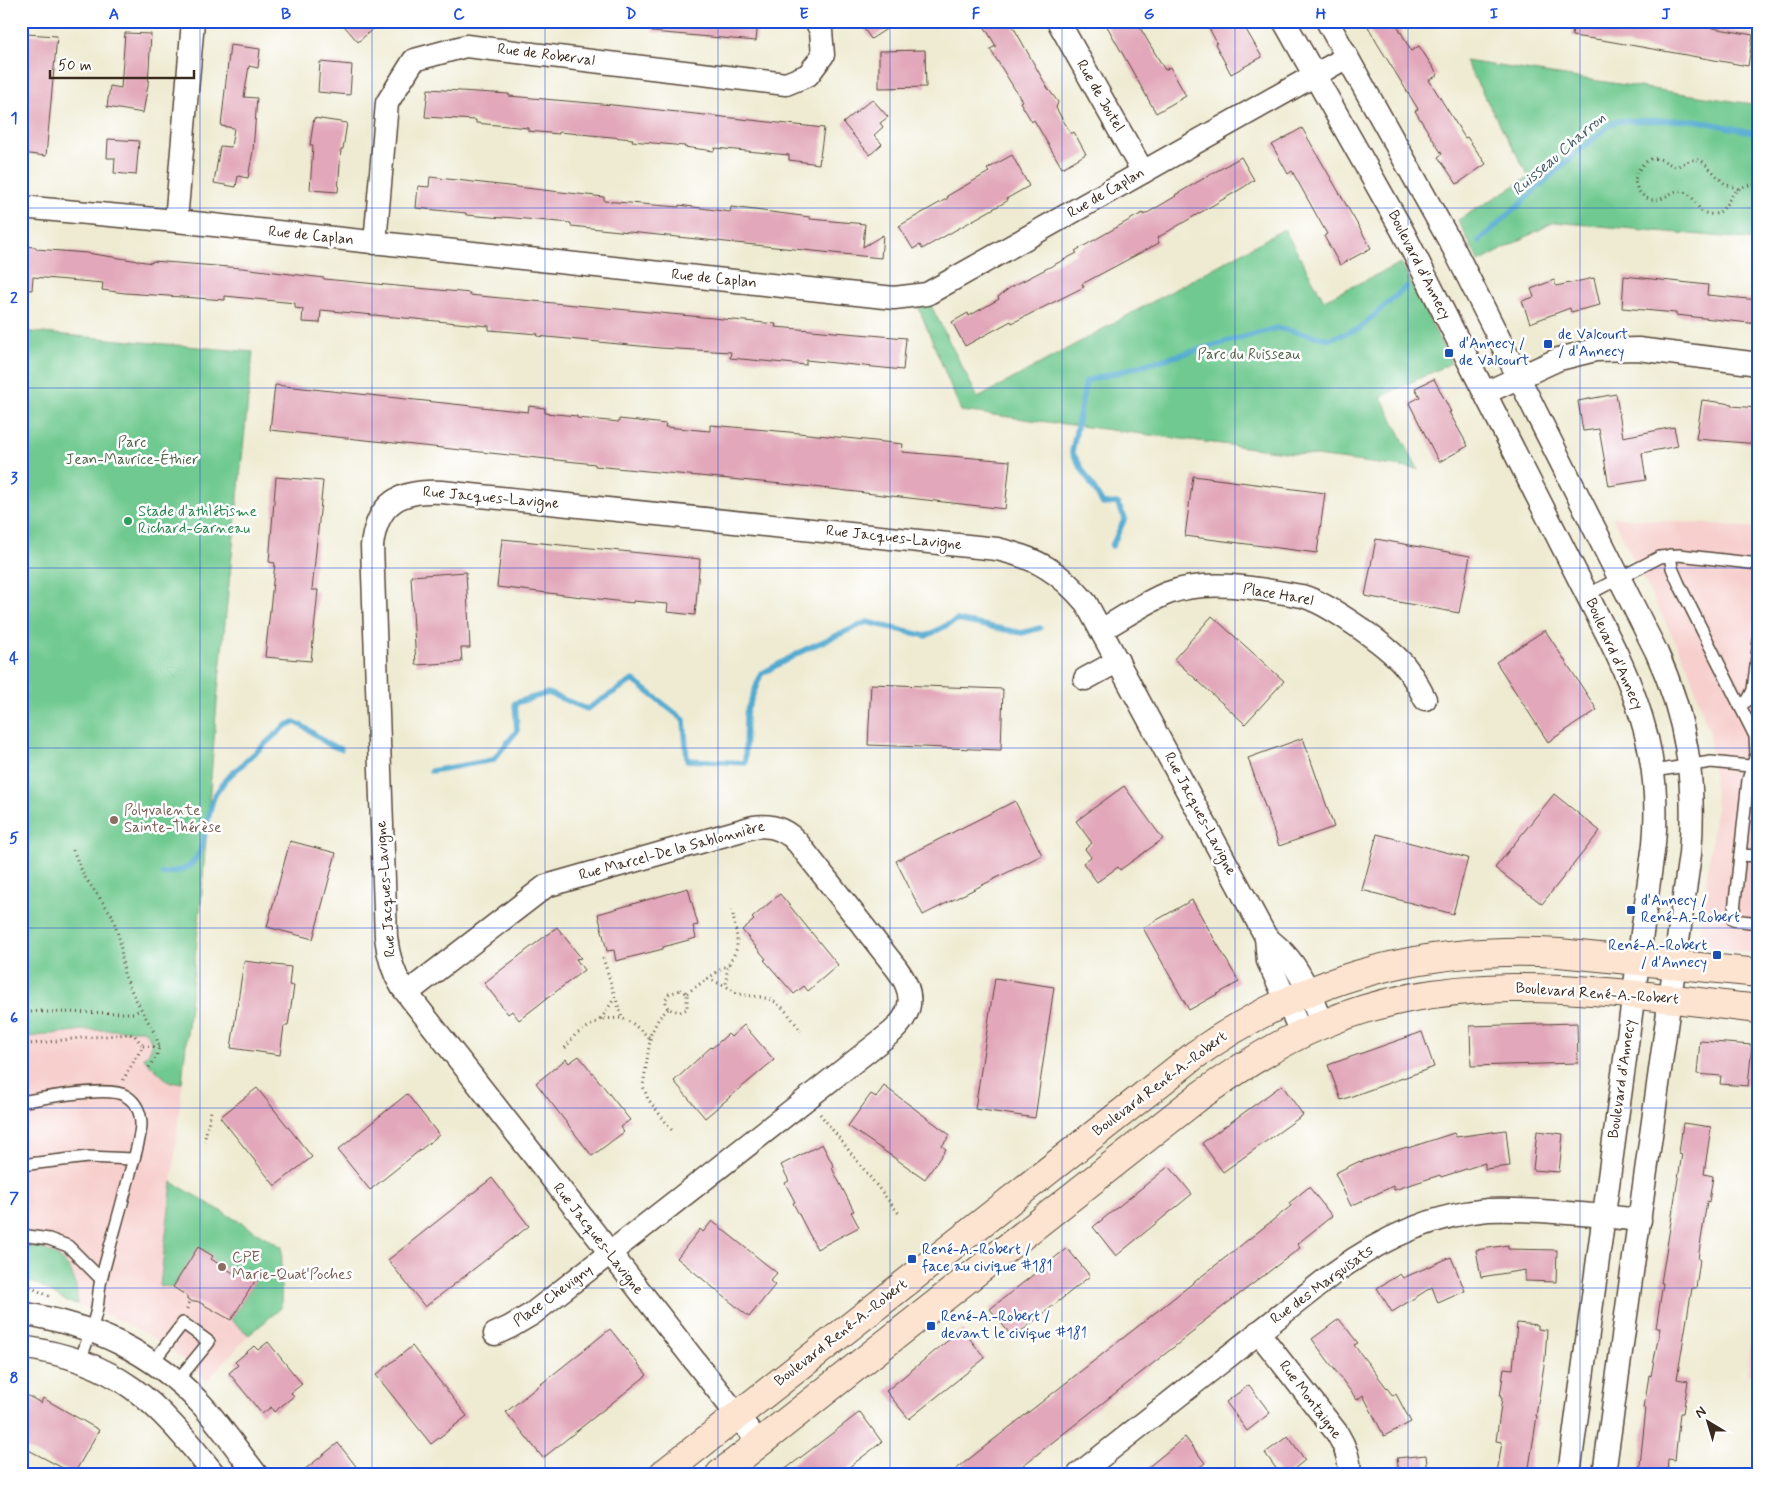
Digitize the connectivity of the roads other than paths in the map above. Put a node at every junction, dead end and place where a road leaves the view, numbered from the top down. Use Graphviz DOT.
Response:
graph roads {
  1 [pos="193,21"];
  2 [pos="816,21"];
  3 [pos="1058,21"];
  4 [pos="1284,21"];
  5 [pos="1327,21"];
  6 [pos="1347,57"];
  7 [pos="1314,76"];
  8 [pos="1143,172"];
  9 [pos="21,207"];
  10 [pos="176,221"];
  11 [pos="375,243"];
  12 [pos="1759,364"];
  13 [pos="1519,376"];
  14 [pos="1485,393"];
  15 [pos="1670,555"];
  16 [pos="1759,564"];
  17 [pos="1620,578"];
  18 [pos="1587,595"];
  19 [pos="1101,630"];
  20 [pos="1759,640"];
  21 [pos="1118,662"];
  22 [pos="1084,679"];
  23 [pos="1425,699"];
  24 [pos="1740,706"];
  25 [pos="1690,765"];
  26 [pos="1755,767"];
  27 [pos="1654,771"];
  28 [pos="1740,854"];
  29 [pos="1759,856"];
  30 [pos="1759,923"];
  31 [pos="1638,961"];
  32 [pos="1674,964"];
  33 [pos="1759,973"];
  34 [pos="407,993"];
  35 [pos="1297,996"];
  36 [pos="1633,996"];
  37 [pos="1670,999"];
  38 [pos="1759,1009"];
  39 [pos="1312,1029"];
  40 [pos="21,1102"];
  41 [pos="133,1159"];
  42 [pos="21,1165"];
  43 [pos="1603,1216"];
  44 [pos="1640,1220"];
  45 [pos="21,1235"];
  46 [pos="610,1254"];
  47 [pos="101,1279"];
  48 [pos="21,1313"];
  49 [pos="91,1331"];
  50 [pos="1258,1332"];
  51 [pos="495,1334"];
  52 [pos="21,1347"];
  53 [pos="80,1360"];
  54 [pos="153,1362"];
  55 [pos="177,1381"];
  56 [pos="737,1415"];
  57 [pos="759,1443"];
  58 [pos="214,1474"];
  59 [pos="256,1474"];
  60 [pos="663,1474"];
  61 [pos="720,1474"];
  62 [pos="1079,1474"];
  63 [pos="1350,1474"];
  64 [pos="1569,1474"];
  65 [pos="1604,1474"];
  1 -- 10 [label="street"];
  2 -- 11 [label="street, Rue de Roberval"];
  3 -- 8 [label="street, Rue de Joutel"];
  4 -- 7 [label="street, Boulevard d'Annecy"];
  5 -- 6 [label="street"];
  6 -- 7 [label="street, Rue de Caplan"];
  6 -- 13 [label="street"];
  7 -- 8 [label="street, Rue de Caplan"];
  7 -- 14 [label="street, Boulevard d'Annecy"];
  8 -- 11 [label="street, Rue de Caplan"];
  9 -- 10 [label="street, Rue de Caplan"];
  10 -- 11 [label="street, Rue de Caplan"];
  12 -- 13 [label="street"];
  13 -- 14 [label="street"];
  13 -- 17 [label="street"];
  14 -- 18 [label="street, Boulevard d'Annecy"];
  15 -- 16 [label="lane"];
  15 -- 17 [label="lane"];
  15 -- 24 [label="lane"];
  17 -- 18 [label="lane"];
  17 -- 25 [label="street"];
  18 -- 27 [label="street, Boulevard d'Annecy"];
  19 -- 21 [label="street, Rue Jacques-Lavigne"];
  19 -- 23 [label="street, Place Harel"];
  19 -- 34 [label="street, Rue Jacques-Lavigne"];
  20 -- 24 [label="lane"];
  21 -- 22 [label="street"];
  21 -- 35 [label="street, Rue Jacques-Lavigne"];
  24 -- 26 [label="lane"];
  25 -- 26 [label="lane"];
  25 -- 27 [label="lane"];
  25 -- 32 [label="street"];
  26 -- 28 [label="lane"];
  27 -- 31 [label="street, Boulevard d'Annecy"];
  28 -- 29 [label="lane"];
  28 -- 30 [label="lane"];
  31 -- 32 [label="street, Boulevard René-A.-Robert"];
  31 -- 35 [label="street, Boulevard René-A.-Robert"];
  31 -- 36 [label="street, Boulevard d'Annecy"];
  32 -- 33 [label="street, Boulevard René-A.-Robert"];
  32 -- 37 [label="street"];
  34 -- 46 [label="street, Rue Jacques-Lavigne"];
  34 -- 46 [label="street, Rue Marcel-De la Sablonnière"];
  35 -- 39 [label="street, Rue Jacques-Lavigne"];
  35 -- 56 [label="street, Boulevard René-A.-Robert"];
  36 -- 37 [label="street, Boulevard René-A.-Robert"];
  36 -- 39 [label="street, Boulevard René-A.-Robert"];
  36 -- 43 [label="street, Boulevard d'Annecy"];
  37 -- 38 [label="street, Boulevard René-A.-Robert"];
  37 -- 44 [label="street"];
  39 -- 57 [label="street, Boulevard René-A.-Robert"];
  40 -- 41 [label="lane"];
  41 -- 42 [label="lane"];
  41 -- 47 [label="lane"];
  43 -- 44 [label="street, Rue des Marquisats"];
  43 -- 50 [label="street, Rue des Marquisats"];
  43 -- 64 [label="street, Boulevard d'Annecy"];
  44 -- 65 [label="street"];
  45 -- 47 [label="lane"];
  46 -- 51 [label="street, Place Chevigny"];
  46 -- 56 [label="street, Rue Jacques-Lavigne"];
  47 -- 49 [label="lane"];
  48 -- 49 [label="street"];
  49 -- 53 [label="lane"];
  49 -- 54 [label="street"];
  50 -- 62 [label="street, Rue des Marquisats"];
  50 -- 63 [label="street, Rue Montaigne"];
  52 -- 53 [label="street"];
  53 -- 58 [label="street"];
  54 -- 55 [label="street"];
  54 -- 55 [label="lane"];
  55 -- 59 [label="street"];
  56 -- 57 [label="street, Rue Jacques-Lavigne"];
  56 -- 60 [label="street, Boulevard René-A.-Robert"];
  57 -- 61 [label="street, Boulevard René-A.-Robert"];
}
